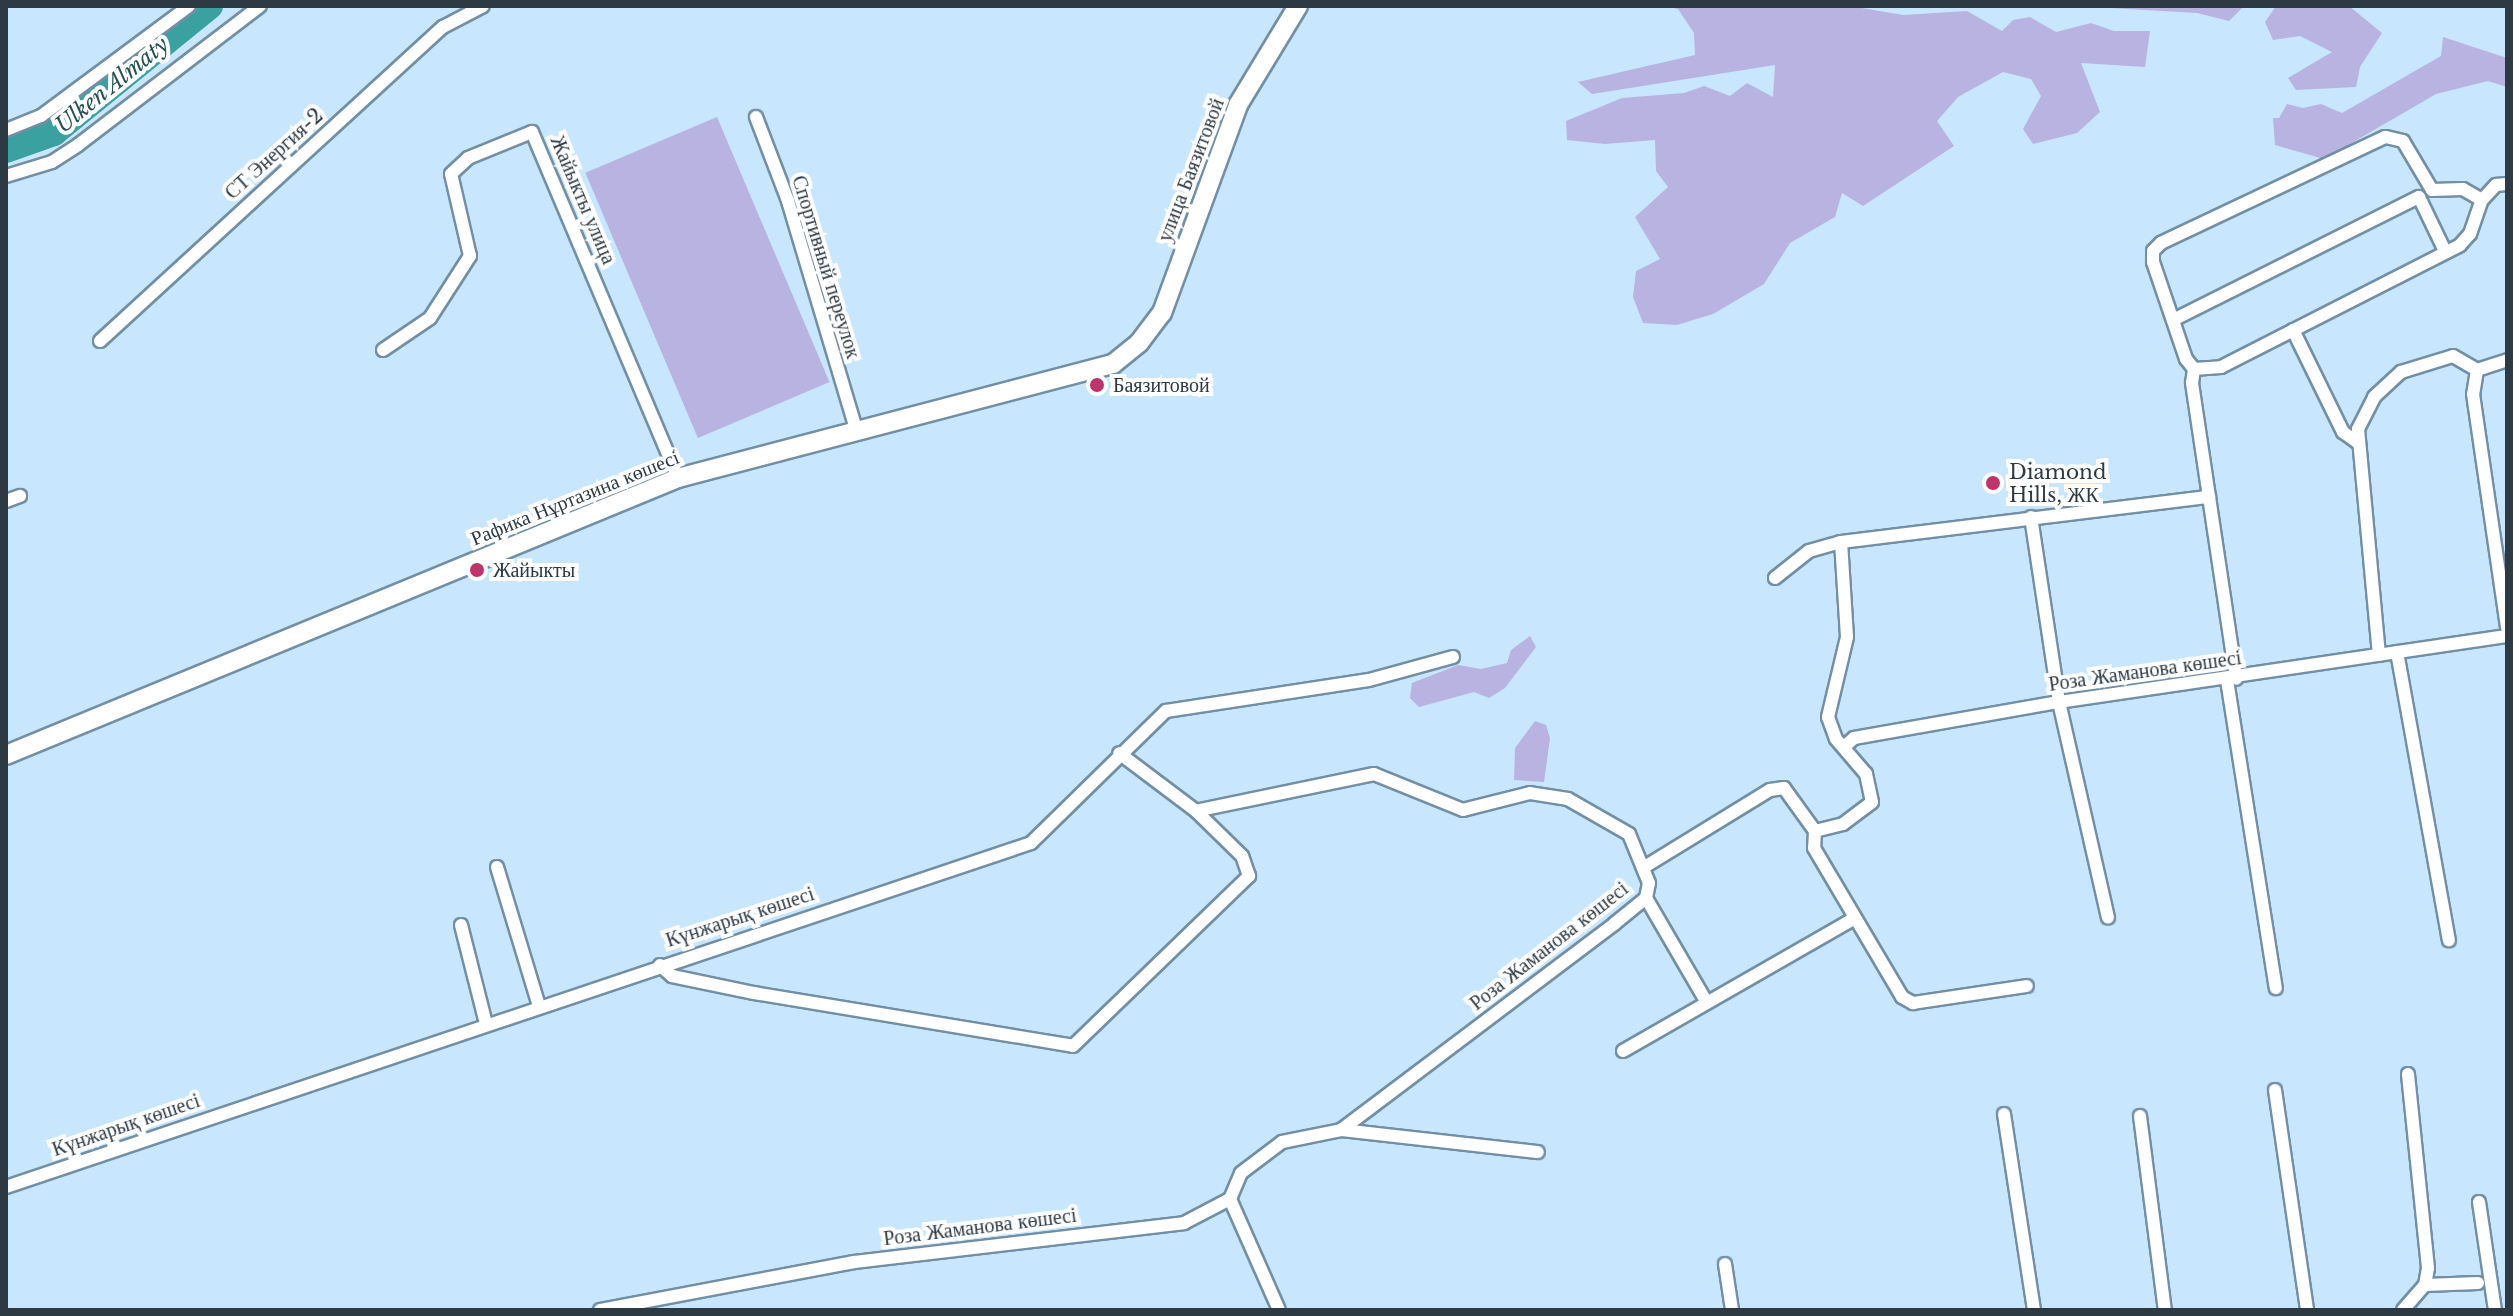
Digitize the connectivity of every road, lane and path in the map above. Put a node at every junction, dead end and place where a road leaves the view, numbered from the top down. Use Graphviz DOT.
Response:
graph roads {
  1 [pos="189,6"];
  2 [pos="260,6"];
  3 [pos="483,6"];
  4 [pos="1298,6"];
  5 [pos="756,117"];
  6 [pos="6,130"];
  7 [pos="6,176"];
  8 [pos="2507,184"];
  9 [pos="2482,200"];
  10 [pos="2445,251"];
  11 [pos="1162,313"];
  12 [pos="2173,320"];
  13 [pos="2293,330"];
  14 [pos="100,341"];
  15 [pos="383,350"];
  16 [pos="2507,360"];
  17 [pos="2194,369"];
  18 [pos="2477,370"];
  19 [pos="856,429"];
  20 [pos="2357,442"];
  21 [pos="678,478"];
  22 [pos="20,496"];
  23 [pos="2209,497"];
  24 [pos="6,501"];
  25 [pos="2031,517"];
  26 [pos="1841,542"];
  27 [pos="1775,578"];
  28 [pos="2507,628"];
  29 [pos="2507,636"];
  30 [pos="2397,652"];
  31 [pos="2379,655"];
  32 [pos="1453,657"];
  33 [pos="2231,679"];
  34 [pos="2059,702"];
  35 [pos="1844,747"];
  36 [pos="1119,753"];
  37 [pos="6,755"];
  38 [pos="1196,811"];
  39 [pos="1815,831"];
  40 [pos="1646,866"];
  41 [pos="497,867"];
  42 [pos="1646,898"];
  43 [pos="1855,918"];
  44 [pos="2108,918"];
  45 [pos="461,925"];
  46 [pos="2449,940"];
  47 [pos="660,965"];
  48 [pos="2027,986"];
  49 [pos="2276,988"];
  50 [pos="1707,1003"];
  51 [pos="539,1006"];
  52 [pos="486,1024"];
  53 [pos="1623,1051"];
  54 [pos="2408,1074"];
  55 [pos="2275,1090"];
  56 [pos="2004,1114"];
  57 [pos="2140,1116"];
  58 [pos="1341,1130"];
  59 [pos="1538,1152"];
  60 [pos="6,1187"];
  61 [pos="1230,1199"];
  62 [pos="2479,1202"];
  63 [pos="1725,1264"];
  64 [pos="2478,1283"];
  65 [pos="2425,1285"];
  66 [pos="600,1310"];
  67 [pos="1279,1310"];
  68 [pos="1732,1310"];
  69 [pos="2034,1310"];
  70 [pos="2165,1310"];
  71 [pos="2307,1310"];
  72 [pos="2403,1310"];
  73 [pos="2495,1310"];
  1 -- 6 [label="street"];
  2 -- 7 [label="street"];
  3 -- 14 [label="street, СТ Энергия-2"];
  4 -- 11 [label="street, улица Баязитовой"];
  5 -- 19 [label="street, Спортивный переулок"];
  8 -- 9 [label="street"];
  9 -- 10 [label="street"];
  9 -- 12 [label="street"];
  10 -- 12 [label="street"];
  10 -- 13 [label="street"];
  11 -- 19 [label="street, Рафика Нұртазина көшесі"];
  12 -- 17 [label="street"];
  13 -- 17 [label="street"];
  13 -- 20 [label="street"];
  15 -- 21 [label="street, Жайыкты улица"];
  16 -- 18 [label="street"];
  17 -- 23 [label="street"];
  18 -- 20 [label="street"];
  18 -- 28 [label="street"];
  19 -- 21 [label="street, Рафика Нұртазина көшесі"];
  20 -- 31 [label="street"];
  21 -- 37 [label="street, Рафика Нұртазина көшесі"];
  22 -- 24 [label="street"];
  23 -- 25 [label="street"];
  23 -- 33 [label="street"];
  25 -- 26 [label="street"];
  25 -- 34 [label="street"];
  26 -- 27 [label="street"];
  26 -- 35 [label="street"];
  29 -- 30 [label="street, Роза Жаманова көшесі"];
  30 -- 31 [label="street, Роза Жаманова көшесі"];
  30 -- 46 [label="street"];
  31 -- 33 [label="street, Роза Жаманова көшесі"];
  32 -- 36 [label="street, Күнжарық көшесі"];
  33 -- 34 [label="street, Роза Жаманова көшесі"];
  33 -- 49 [label="street"];
  34 -- 35 [label="street, Роза Жаманова көшесі"];
  34 -- 44 [label="street"];
  35 -- 39 [label="street"];
  36 -- 38 [label="street"];
  36 -- 47 [label="street, Күнжарық көшесі"];
  38 -- 40 [label="street"];
  38 -- 47 [label="street"];
  39 -- 40 [label="street, Роза Жаманова көшесі"];
  39 -- 43 [label="street"];
  40 -- 42 [label="street, Роза Жаманова көшесі"];
  41 -- 51 [label="street"];
  42 -- 50 [label="street"];
  42 -- 58 [label="street, Роза Жаманова көшесі"];
  43 -- 48 [label="street"];
  43 -- 50 [label="street"];
  45 -- 52 [label="street"];
  47 -- 51 [label="street, Күнжарық көшесі"];
  50 -- 53 [label="street"];
  51 -- 52 [label="street, Күнжарық көшесі"];
  52 -- 60 [label="street, Күнжарық көшесі"];
  54 -- 65 [label="street"];
  55 -- 71 [label="street"];
  56 -- 69 [label="street"];
  57 -- 70 [label="street"];
  58 -- 59 [label="street"];
  58 -- 61 [label="street, Роза Жаманова көшесі"];
  61 -- 66 [label="street, Роза Жаманова көшесі"];
  61 -- 67 [label="street"];
  62 -- 73 [label="street"];
  63 -- 68 [label="street"];
  64 -- 65 [label="street"];
  65 -- 72 [label="street"];
}
